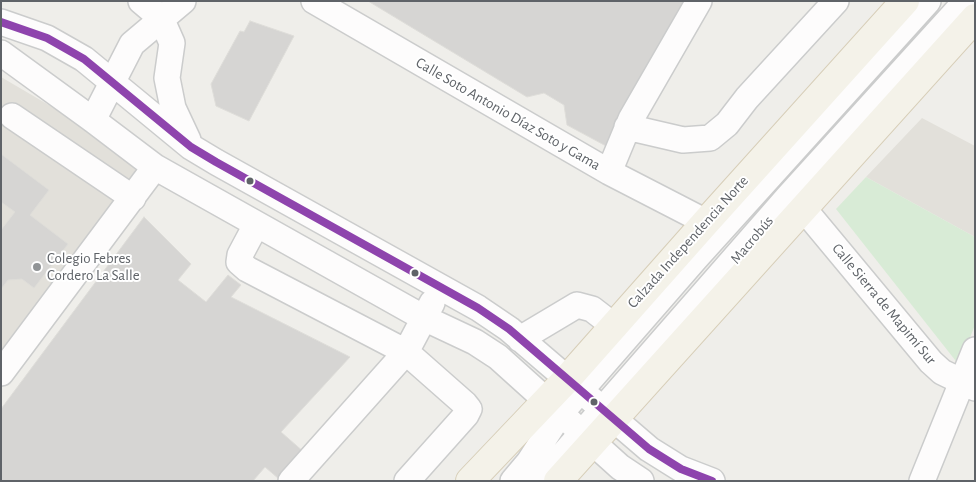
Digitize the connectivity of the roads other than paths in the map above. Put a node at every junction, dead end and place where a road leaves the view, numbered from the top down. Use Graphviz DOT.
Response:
graph roads {
  1 [pos="141,1"];
  2 [pos="184,1"];
  3 [pos="314,1"];
  4 [pos="699,1"];
  5 [pos="836,1"];
  6 [pos="905,1"];
  7 [pos="928,1"];
  8 [pos="966,1"];
  9 [pos="161,18"];
  10 [pos="975,18"];
  11 [pos="1,22"];
  12 [pos="1,53"];
  13 [pos="112,82"];
  14 [pos="12,116"];
  15 [pos="93,120"];
  16 [pos="628,127"];
  17 [pos="191,146"];
  18 [pos="155,167"];
  19 [pos="609,172"];
  20 [pos="133,198"];
  21 [pos="803,208"];
  22 [pos="706,222"];
  23 [pos="256,225"];
  24 [pos="378,252"];
  25 [pos="361,282"];
  26 [pos="441,288"];
  27 [pos="424,318"];
  28 [pos="614,326"];
  29 [pos="520,339"];
  30 [pos="975,350"];
  31 [pos="406,352"];
  32 [pos="1,373"];
  33 [pos="968,385"];
  34 [pos="591,400"];
  35 [pos="571,423"];
  36 [pos="290,481"];
  37 [pos="407,481"];
  38 [pos="470,481"];
  39 [pos="512,481"];
  40 [pos="540,481"];
  41 [pos="558,481"];
  42 [pos="641,481"];
  43 [pos="712,481"];
  44 [pos="922,481"];
  1 -- 9 [label="street"];
  2 -- 9 [label="street"];
  3 -- 19 [label="street, Calle Soto Antonio Díaz Soto y Gama"];
  4 -- 16 [label="street"];
  5 -- 16 [label="street"];
  6 -- 22 [label="main road, Calzada Independencia Norte"];
  7 -- 34 [label="street, Macrobús"];
  8 -- 34 [label="street, Macrobús"];
  9 -- 13 [label="street"];
  9 -- 17 [label="street"];
  10 -- 21 [label="main road, Calzada Independencia Norte"];
  11 -- 13 [label="street"];
  12 -- 15 [label="street"];
  13 -- 15 [label="street"];
  13 -- 17 [label="street"];
  14 -- 20 [label="street"];
  15 -- 18 [label="street"];
  16 -- 19 [label="street"];
  17 -- 24 [label="street"];
  18 -- 20 [label="street"];
  18 -- 23 [label="street"];
  19 -- 22 [label="street, Calle Soto Antonio Díaz Soto y Gama"];
  20 -- 32 [label="street"];
  21 -- 33 [label="street, Calle Sierra de Mapimí Sur"];
  21 -- 34 [label="main road, Calzada Independencia Norte"];
  22 -- 28 [label="main road, Calzada Independencia Norte"];
  23 -- 25 [label="street"];
  23 -- 31 [label="street"];
  24 -- 25 [label="street"];
  24 -- 26 [label="street"];
  25 -- 27 [label="street"];
  26 -- 27 [label="street"];
  26 -- 29 [label="street"];
  27 -- 31 [label="street"];
  27 -- 35 [label="street"];
  28 -- 29 [label="street"];
  28 -- 34 [label="main road, Calzada Independencia Norte"];
  29 -- 34 [label="street"];
  30 -- 33 [label="street"];
  31 -- 36 [label="street"];
  31 -- 37 [label="street"];
  33 -- 44 [label="street"];
  34 -- 35 [label="main road, Calzada Independencia Norte"];
  34 -- 35 [label="main road, Calzada Independencia Norte"];
  34 -- 43 [label="street"];
  35 -- 38 [label="main road, Calzada Independencia Norte"];
  35 -- 39 [label="street"];
  35 -- 40 [label="street"];
  35 -- 41 [label="main road, Calzada Independencia Norte"];
  35 -- 42 [label="street"];
}
